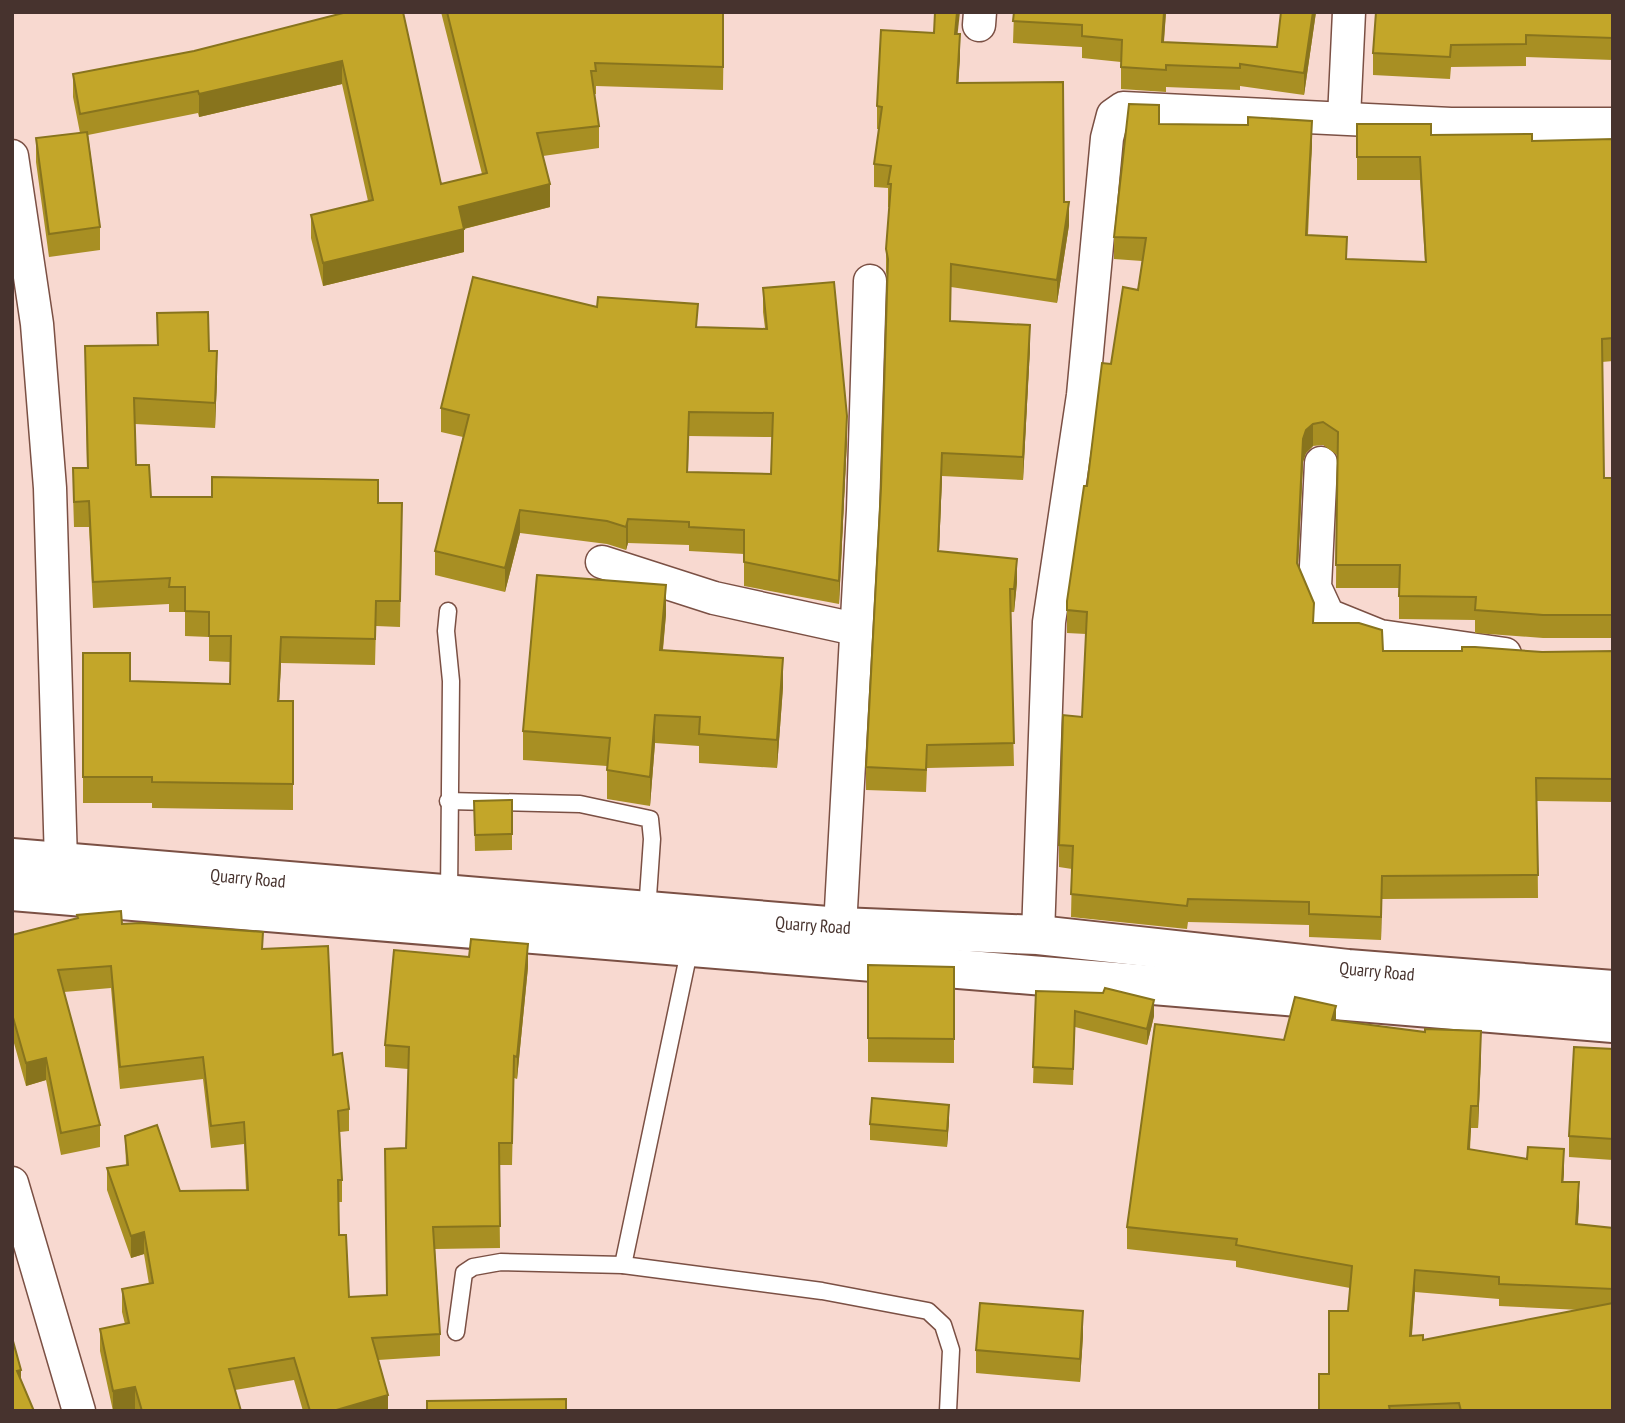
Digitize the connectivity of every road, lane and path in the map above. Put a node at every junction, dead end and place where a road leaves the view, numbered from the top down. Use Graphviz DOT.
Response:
graph roads {
  1 [pos="1349,12"];
  2 [pos="1344,118"];
  3 [pos="1613,124"];
  4 [pos="12,156"];
  5 [pos="870,281"];
  6 [pos="1321,463"];
  7 [pos="602,562"];
  8 [pos="448,611"];
  9 [pos="855,629"];
  10 [pos="1541,656"];
  11 [pos="448,801"];
  12 [pos="12,858"];
  13 [pos="61,862"];
  14 [pos="12,891"];
  15 [pos="449,895"];
  16 [pos="647,911"];
  17 [pos="840,927"];
  18 [pos="1038,935"];
  19 [pos="690,947"];
  20 [pos="1613,990"];
  21 [pos="1613,1023"];
  22 [pos="12,1183"];
  23 [pos="624,1265"];
  24 [pos="456,1332"];
  25 [pos="79,1411"];
  26 [pos="947,1411"];
  1 -- 2 [label="street"];
  2 -- 3 [label="street"];
  2 -- 18 [label="street"];
  4 -- 13 [label="street"];
  5 -- 9 [label="street"];
  6 -- 10 [label="street"];
  7 -- 9 [label="street"];
  8 -- 11 [label="lane"];
  9 -- 17 [label="street"];
  11 -- 15 [label="lane"];
  11 -- 16 [label="lane"];
  12 -- 13 [label="main road, Quarry Road"];
  13 -- 15 [label="main road, Quarry Road"];
  14 -- 19 [label="main road, Quarry Road"];
  15 -- 16 [label="main road, Quarry Road"];
  16 -- 17 [label="main road, Quarry Road"];
  17 -- 18 [label="main road, Quarry Road"];
  18 -- 20 [label="main road, Quarry Road"];
  19 -- 21 [label="main road, Quarry Road"];
  19 -- 23 [label="lane"];
  22 -- 25 [label="street"];
  23 -- 24 [label="lane"];
  23 -- 26 [label="lane"];
}
